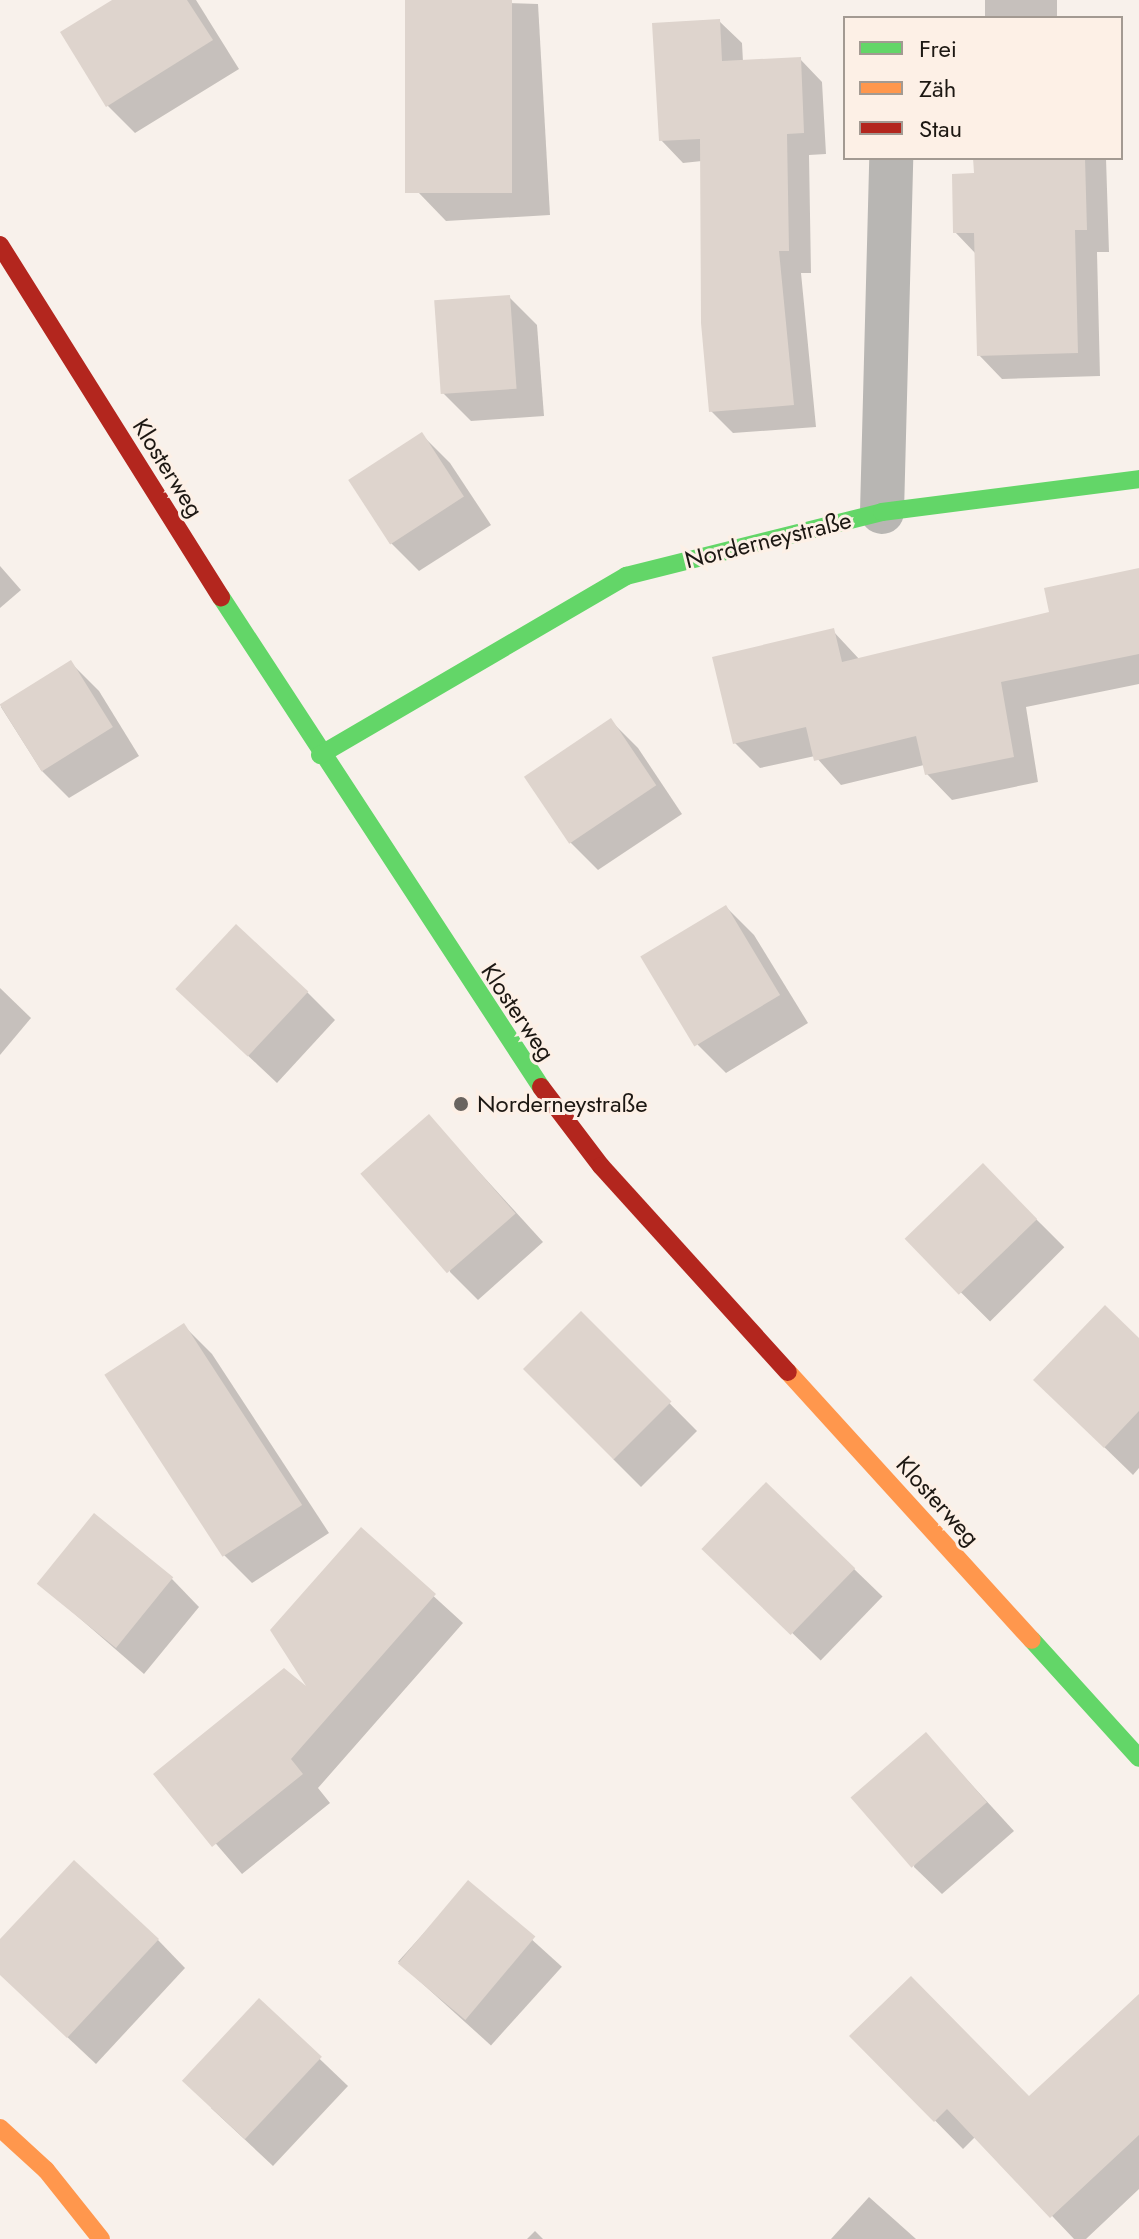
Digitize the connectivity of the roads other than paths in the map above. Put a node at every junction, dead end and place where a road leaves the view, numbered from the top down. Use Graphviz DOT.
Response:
graph roads {
  1 [pos="891,160"];
  2 [pos="0,245"];
  3 [pos="1139,479"];
  4 [pos="882,512"];
  5 [pos="320,755"];
  6 [pos="1139,1758"];
  7 [pos="0,2128"];
  8 [pos="101,2239"];
  1 -- 4 [label="street, Norderneystraße"];
  2 -- 5 [label="street, Klosterweg"];
  3 -- 4 [label="street, Norderneystraße"];
  4 -- 5 [label="street, Norderneystraße"];
  5 -- 6 [label="street, Klosterweg"];
  7 -- 8 [label="street"];
}
